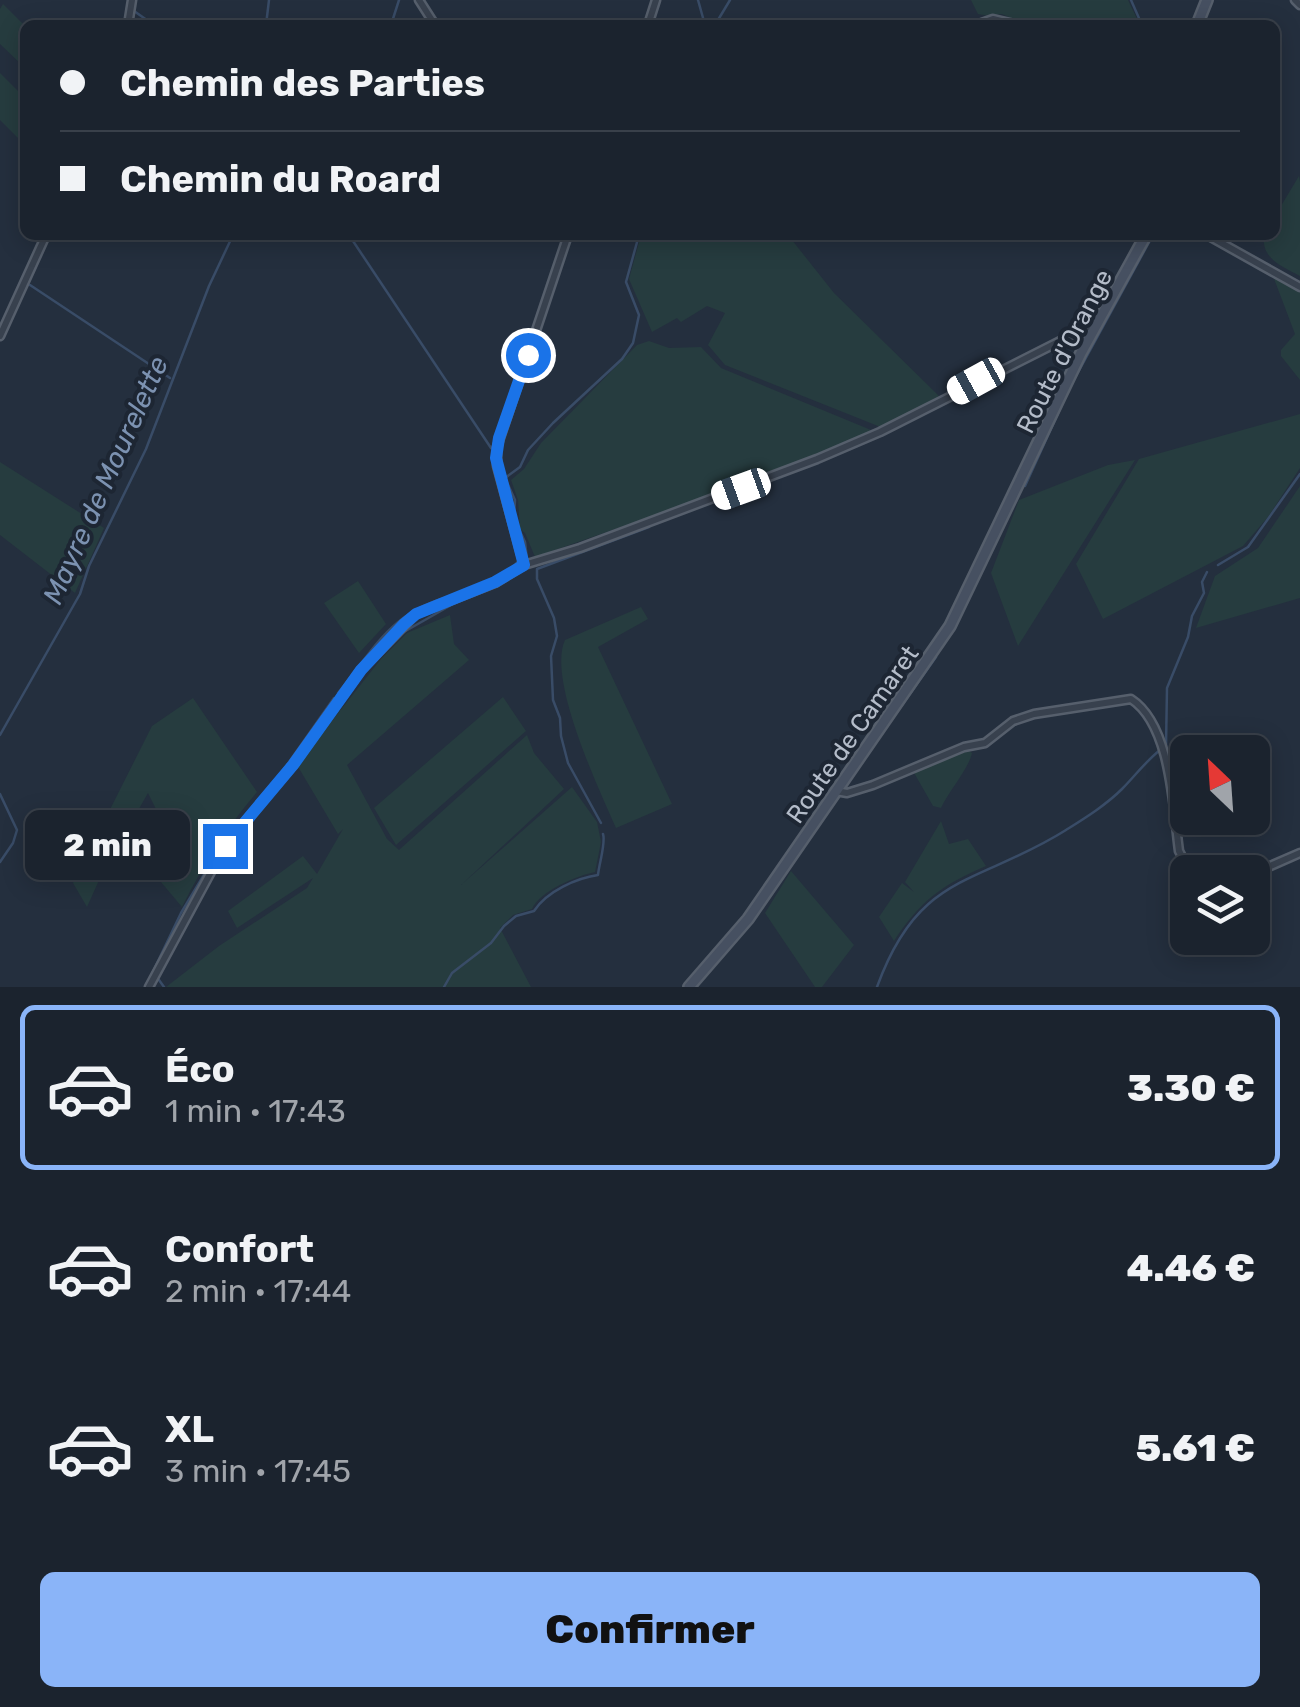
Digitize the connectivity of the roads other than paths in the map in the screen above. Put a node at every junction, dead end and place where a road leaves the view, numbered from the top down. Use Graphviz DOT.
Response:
graph roads {
  1 [pos="44,240"];
  2 [pos="566,240"];
  3 [pos="1143,240"];
  4 [pos="1216,240"];
  5 [pos="1300,287"];
  6 [pos="1096,323"];
  7 [pos="0,336"];
  8 [pos="1019,486"];
  9 [pos="524,565"];
  10 [pos="836,790"];
  11 [pos="1300,853"];
  12 [pos="1181,855"];
  13 [pos="1270,866"];
  14 [pos="149,987"];
  15 [pos="689,987"];
  1 -- 7 [label="street"];
  2 -- 9 [label="street"];
  3 -- 6 [label="main road, Route d'Orange"];
  4 -- 5 [label="street"];
  6 -- 8 [label="main road, Route d'Orange"];
  6 -- 9 [label="street"];
  8 -- 10 [label="main road, Route de Camaret"];
  9 -- 14 [label="street"];
  10 -- 12 [label="street"];
  10 -- 15 [label="main road, Route de Camaret"];
  11 -- 13 [label="street"];
}
